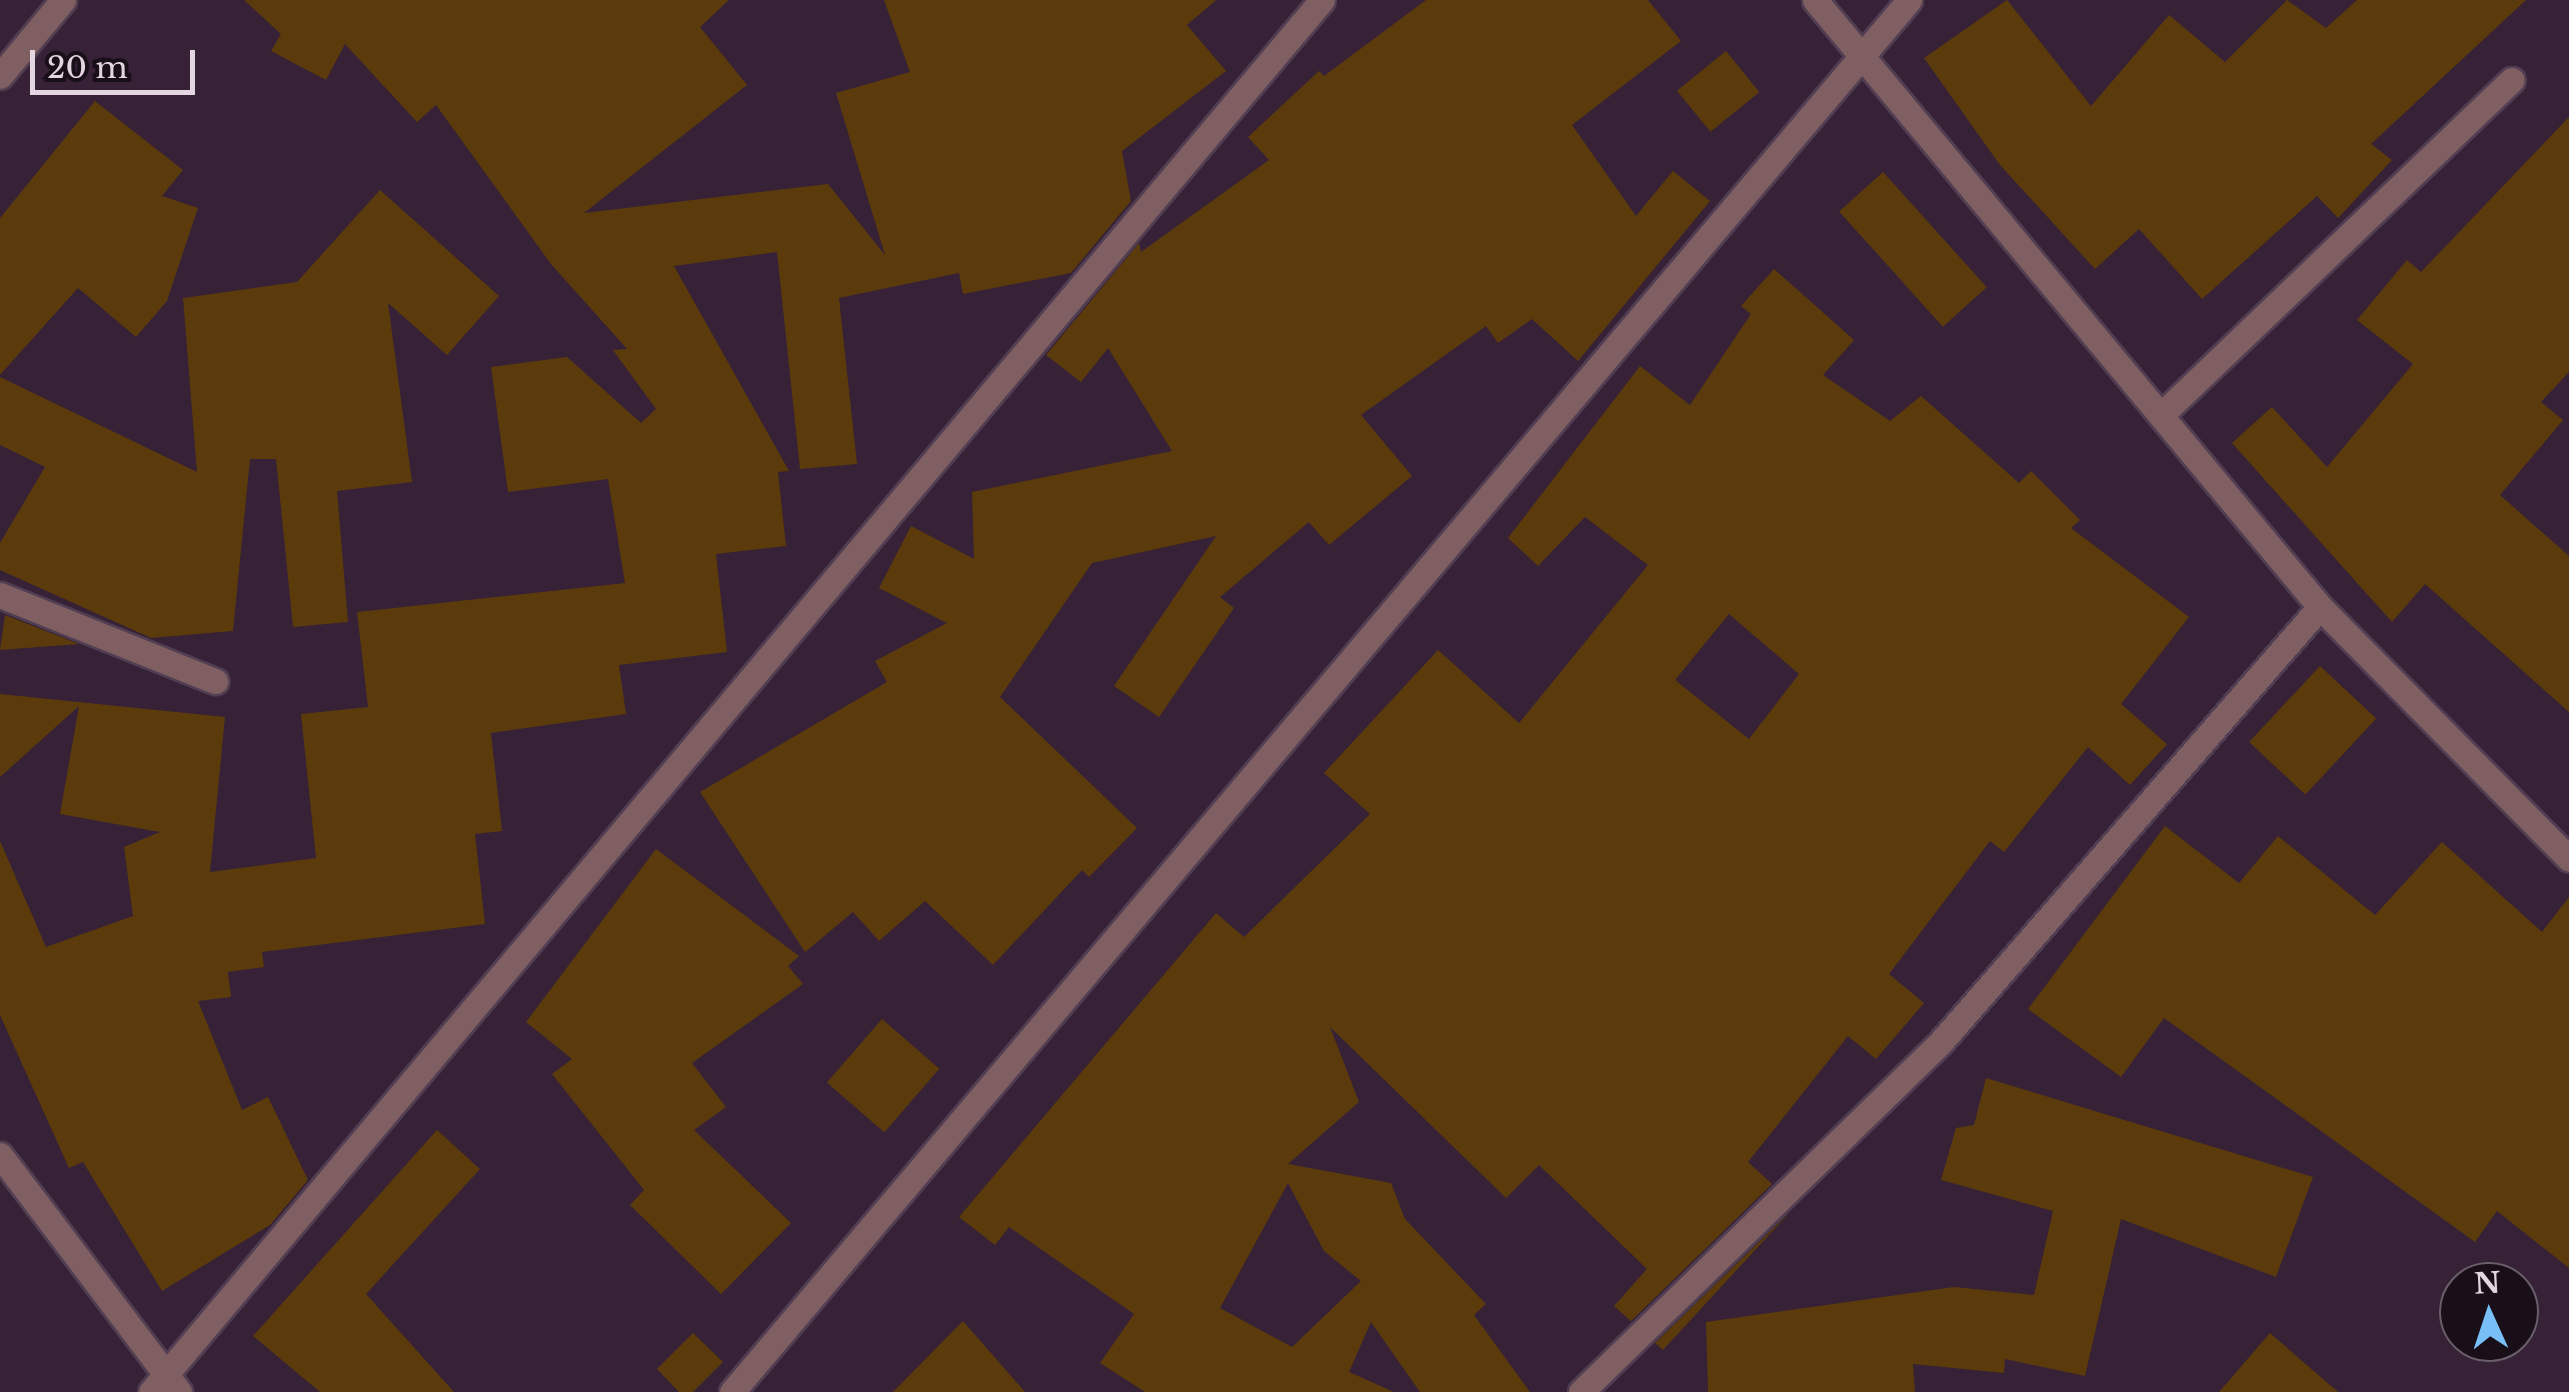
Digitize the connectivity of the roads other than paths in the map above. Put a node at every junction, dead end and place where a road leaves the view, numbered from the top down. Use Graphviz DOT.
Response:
graph roads {
  1 [pos="62,0"];
  2 [pos="1322,0"];
  3 [pos="1815,0"];
  4 [pos="1909,0"];
  5 [pos="1862,56"];
  6 [pos="0,76"];
  7 [pos="2512,80"];
  8 [pos="2161,414"];
  9 [pos="0,594"];
  10 [pos="2320,607"];
  11 [pos="215,681"];
  12 [pos="2569,859"];
  13 [pos="0,1155"];
  14 [pos="165,1386"];
  15 [pos="732,1392"];
  16 [pos="1580,1392"];
  1 -- 6 [label="street"];
  2 -- 14 [label="street"];
  3 -- 5 [label="street"];
  4 -- 5 [label="street"];
  5 -- 8 [label="street"];
  5 -- 15 [label="street"];
  7 -- 8 [label="street"];
  8 -- 10 [label="street"];
  9 -- 11 [label="street"];
  10 -- 12 [label="street"];
  10 -- 16 [label="street"];
  13 -- 14 [label="street"];
}
